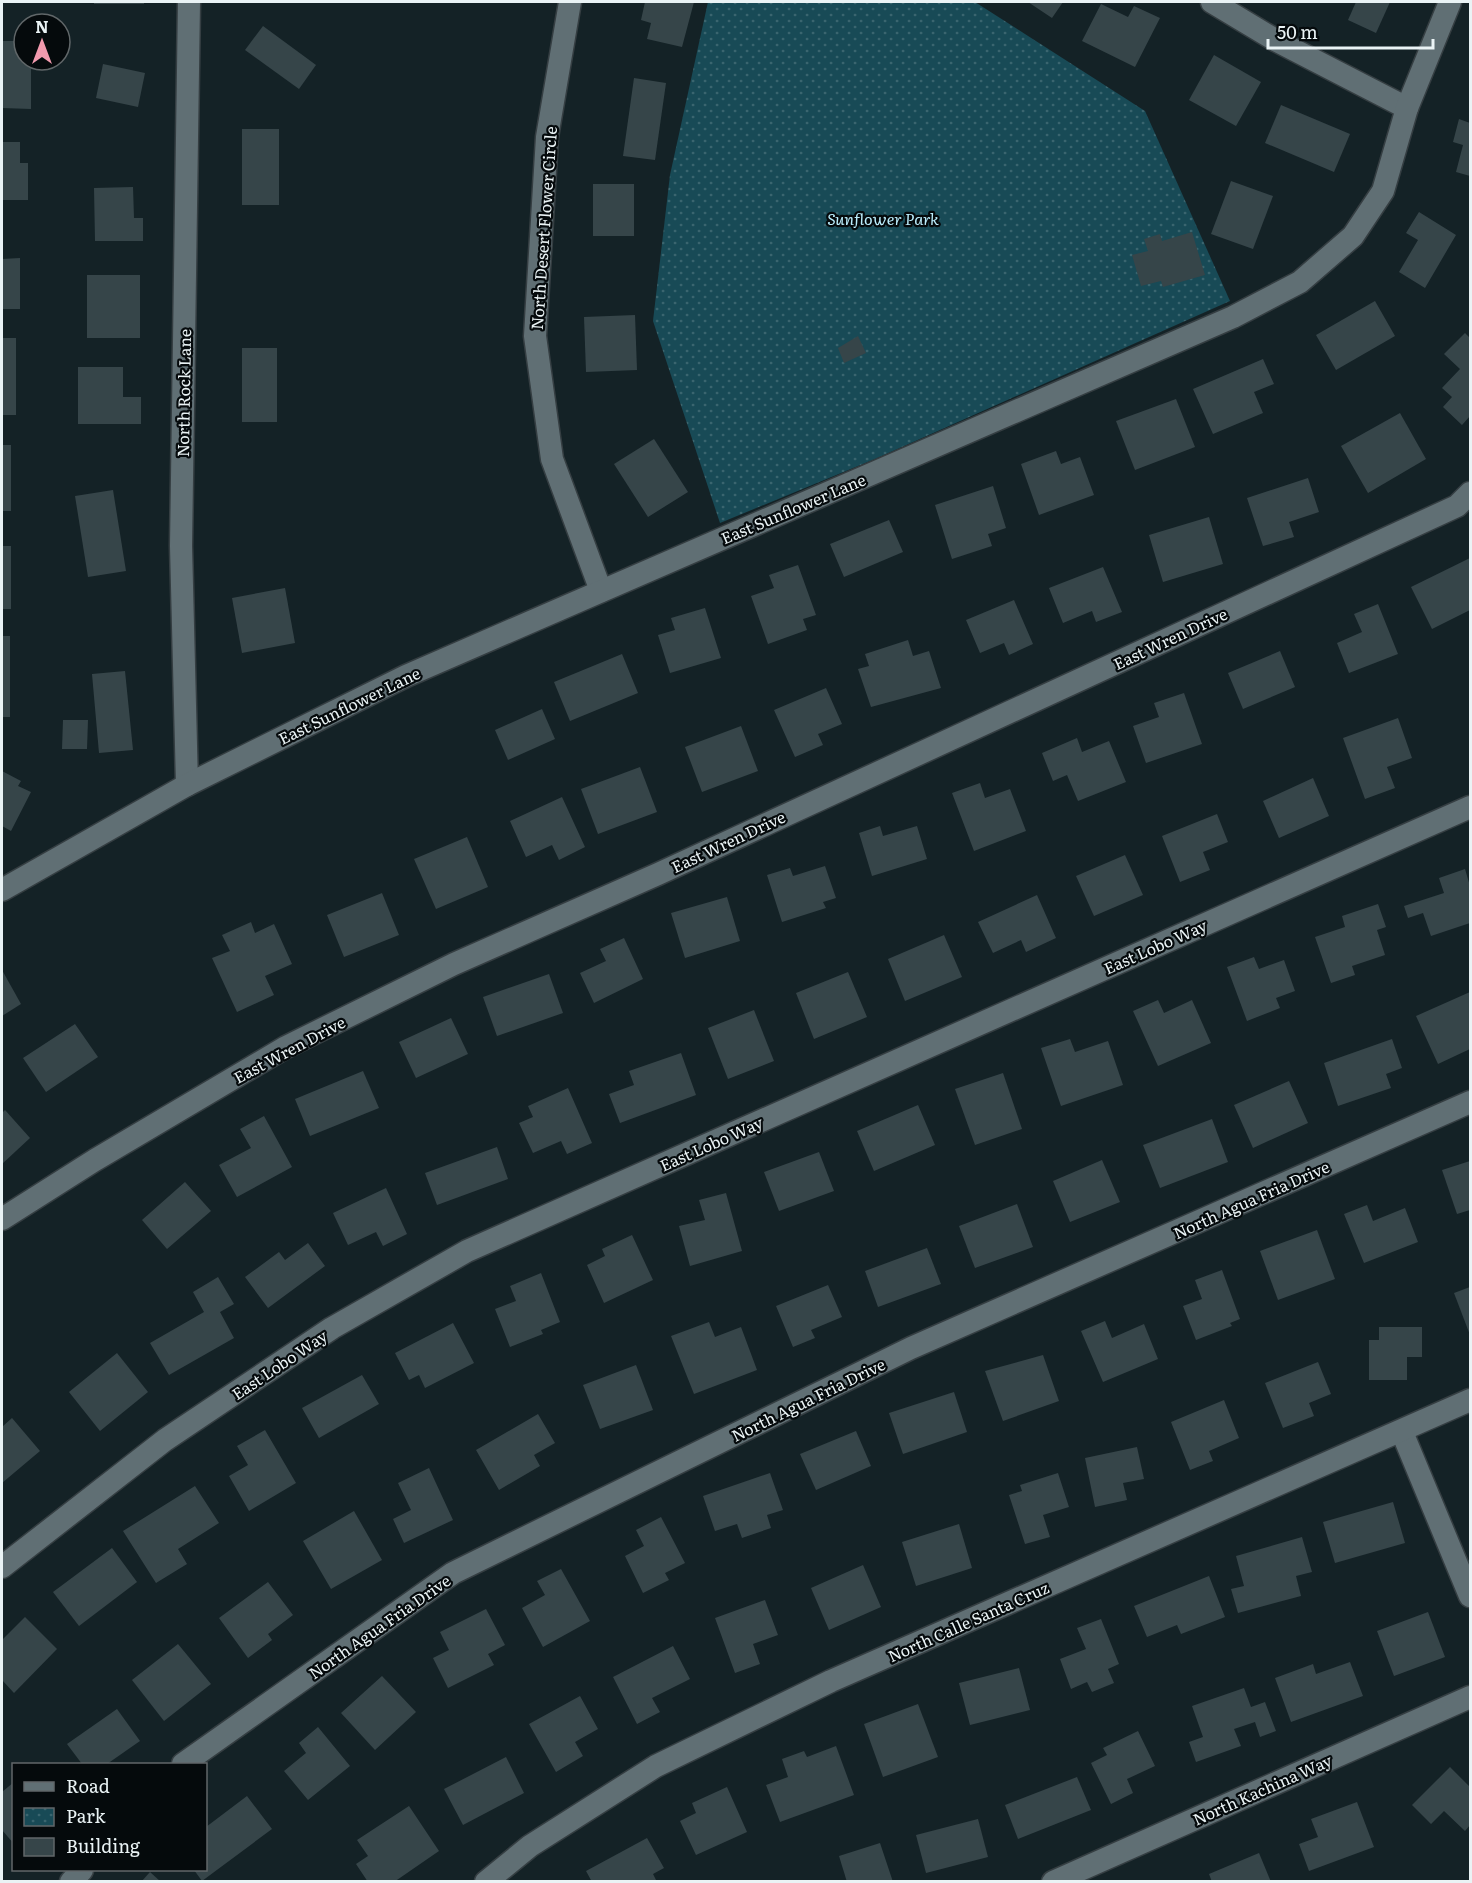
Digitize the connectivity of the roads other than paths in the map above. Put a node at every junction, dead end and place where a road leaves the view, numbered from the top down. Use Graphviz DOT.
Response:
graph roads {
  1 [pos="189,2"];
  2 [pos="570,2"];
  3 [pos="1212,2"];
  4 [pos="1450,2"];
  5 [pos="1407,108"];
  6 [pos="1470,493"];
  7 [pos="601,591"];
  8 [pos="187,785"];
  9 [pos="1470,807"];
  10 [pos="2,890"];
  11 [pos="1470,1102"];
  12 [pos="2,1219"];
  13 [pos="1470,1400"];
  14 [pos="1402,1432"];
  15 [pos="2,1567"];
  16 [pos="1470,1596"];
  17 [pos="1470,1697"];
  18 [pos="184,1763"];
  19 [pos="486,1881"];
  20 [pos="1053,1881"];
  1 -- 8 [label="street, North Rock Lane"];
  2 -- 7 [label="street, North Desert Flower Circle"];
  3 -- 5 [label="street"];
  4 -- 5 [label="street, East Sunflower Lane"];
  5 -- 7 [label="street, East Sunflower Lane"];
  6 -- 12 [label="street, East Wren Drive"];
  7 -- 8 [label="street, East Sunflower Lane"];
  8 -- 10 [label="street, East Sunflower Lane"];
  9 -- 15 [label="street, East Lobo Way"];
  11 -- 18 [label="street, North Agua Fria Drive"];
  13 -- 14 [label="street, North Calle Santa Cruz"];
  14 -- 16 [label="street"];
  14 -- 19 [label="street, North Calle Santa Cruz"];
  17 -- 20 [label="street, North Kachina Way"];
}
